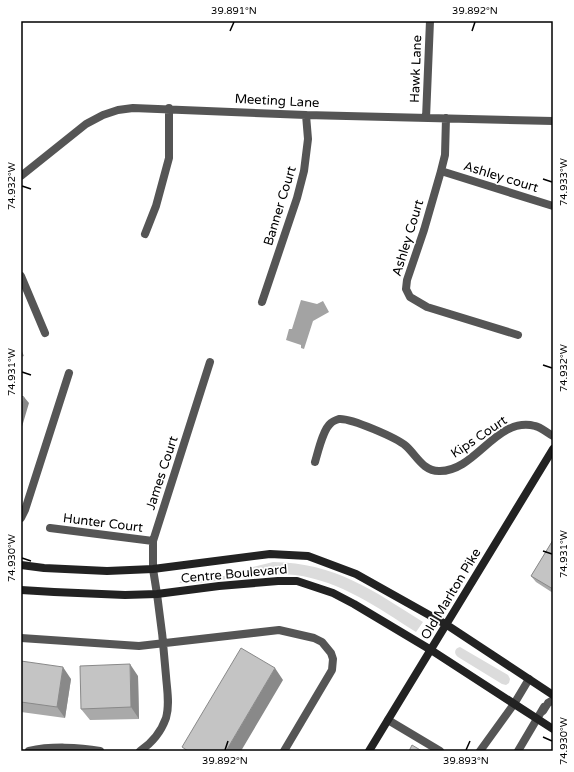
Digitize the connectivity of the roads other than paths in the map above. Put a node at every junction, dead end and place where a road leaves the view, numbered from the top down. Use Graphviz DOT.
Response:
graph roads {
  1 [pos="430,21"];
  2 [pos="169,108"];
  3 [pos="306,115"];
  4 [pos="426,118"];
  5 [pos="446,118"];
  6 [pos="553,122"];
  7 [pos="441,171"];
  8 [pos="21,176"];
  9 [pos="553,206"];
  10 [pos="145,234"];
  11 [pos="21,276"];
  12 [pos="262,302"];
  13 [pos="45,333"];
  14 [pos="518,335"];
  15 [pos="210,362"];
  16 [pos="69,373"];
  17 [pos="553,436"];
  18 [pos="553,449"];
  19 [pos="315,462"];
  20 [pos="21,518"];
  21 [pos="50,528"];
  22 [pos="153,541"];
  23 [pos="21,565"];
  24 [pos="153,569"];
  25 [pos="21,590"];
  26 [pos="157,594"];
  27 [pos="447,625"];
  28 [pos="21,638"];
  29 [pos="164,643"];
  30 [pos="431,650"];
  31 [pos="529,678"];
  32 [pos="553,695"];
  33 [pos="553,700"];
  34 [pos="514,704"];
  35 [pos="544,707"];
  36 [pos="537,719"];
  37 [pos="388,720"];
  38 [pos="552,728"];
  39 [pos="29,751"];
  40 [pos="100,751"];
  41 [pos="140,751"];
  42 [pos="284,751"];
  43 [pos="369,751"];
  44 [pos="440,751"];
  45 [pos="480,751"];
  46 [pos="518,751"];
  1 -- 4 [label="street, Hawk Lane"];
  2 -- 3 [label="street, Meeting Lane"];
  2 -- 8 [label="street, Meeting Lane"];
  2 -- 10 [label="street"];
  3 -- 4 [label="street, Meeting Lane"];
  3 -- 12 [label="street, Banner Court"];
  4 -- 5 [label="street, Meeting Lane"];
  5 -- 6 [label="street, Meeting Lane"];
  5 -- 7 [label="street, Ashley Court"];
  7 -- 9 [label="street, Ashley court"];
  7 -- 14 [label="street, Ashley Court"];
  11 -- 13 [label="street"];
  15 -- 22 [label="street, James Court"];
  16 -- 20 [label="street"];
  17 -- 19 [label="street, Kips Court"];
  18 -- 27 [label="street, Old Marlton Pike"];
  21 -- 22 [label="street, Hunter Court"];
  22 -- 24 [label="street, James Court"];
  23 -- 24 [label="street, Centre Boulevard"];
  24 -- 26 [label="street, James Court"];
  24 -- 27 [label="street, Centre Boulevard"];
  25 -- 26 [label="street, Centre Boulevard"];
  26 -- 29 [label="street, James Court"];
  26 -- 30 [label="street, Centre Boulevard"];
  27 -- 30 [label="street, Old Marlton Pike"];
  27 -- 31 [label="street, Centre Boulevard"];
  28 -- 29 [label="street"];
  29 -- 41 [label="street, James Court"];
  29 -- 42 [label="street"];
  30 -- 34 [label="street, Centre Boulevard"];
  30 -- 37 [label="street, Old Marlton Pike"];
  31 -- 32 [label="street, Centre Boulevard"];
  31 -- 34 [label="street"];
  33 -- 35 [label="street"];
  34 -- 36 [label="street, Centre Boulevard"];
  34 -- 45 [label="street"];
  35 -- 36 [label="street"];
  35 -- 38 [label="street"];
  36 -- 38 [label="street, Centre Boulevard"];
  36 -- 46 [label="street"];
  37 -- 43 [label="street, Old Marlton Pike"];
  37 -- 44 [label="street"];
  39 -- 40 [label="street"];
}
